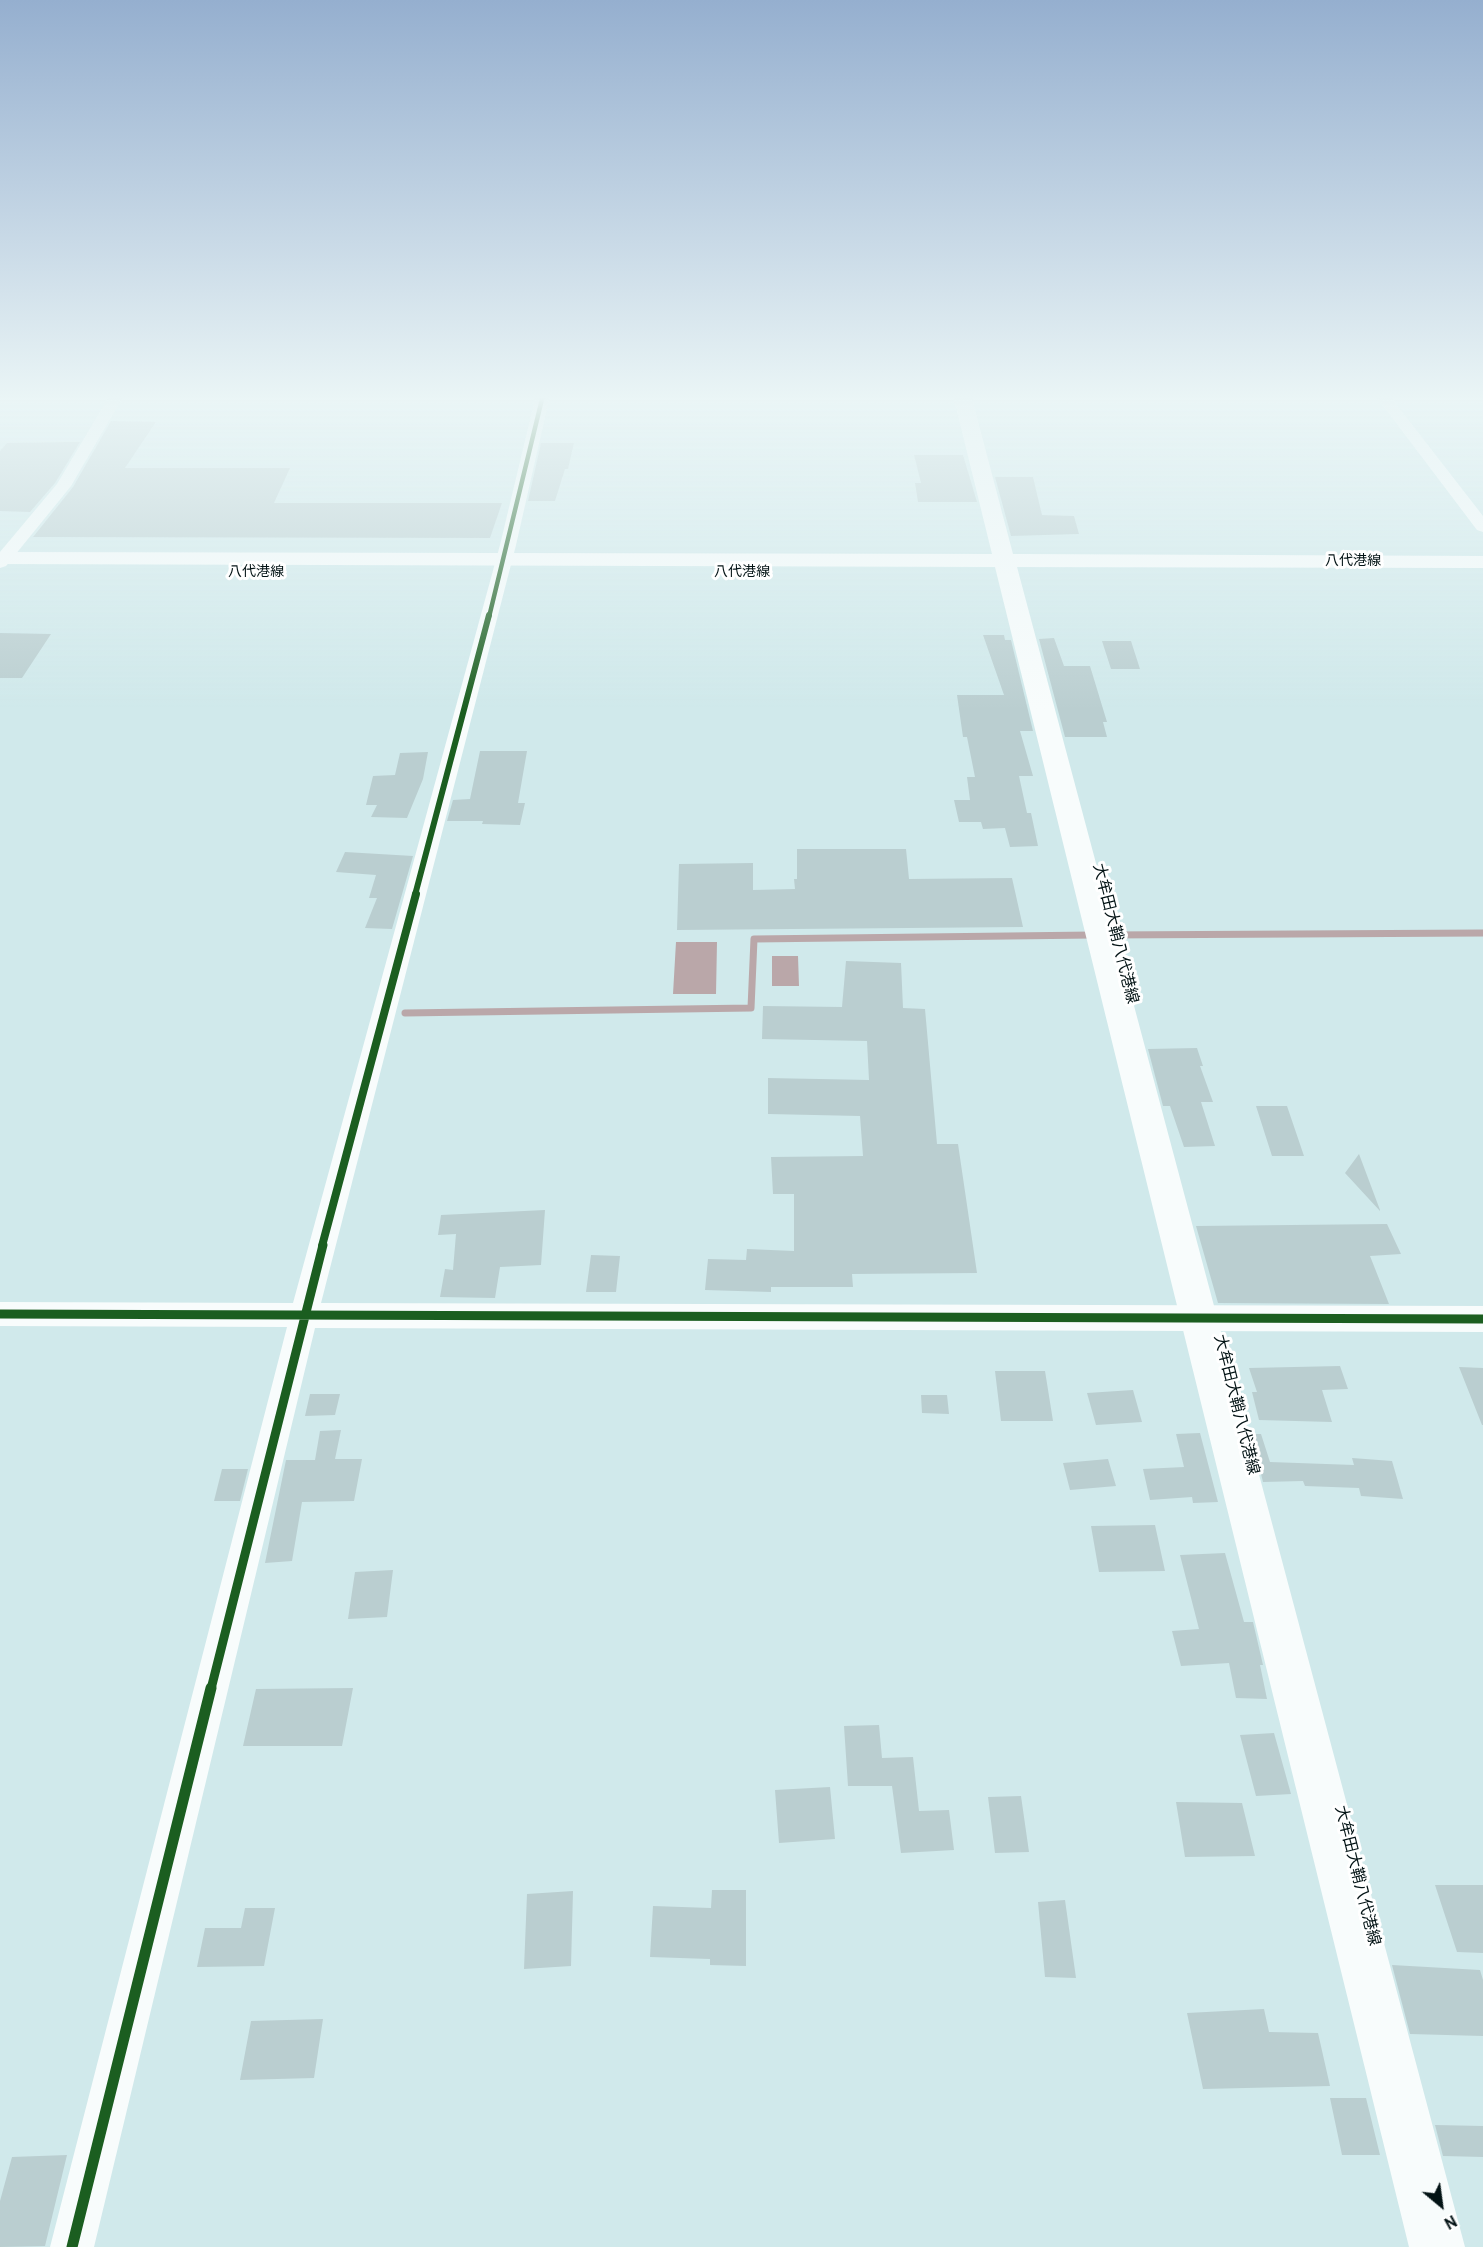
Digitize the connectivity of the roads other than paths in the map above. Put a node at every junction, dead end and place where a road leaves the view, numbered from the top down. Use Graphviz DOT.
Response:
graph roads {
  1 [pos="52,500"];
  2 [pos="517,500"];
  3 [pos="988,500"];
  4 [pos="1462,500"];
  5 [pos="1483,527"];
  6 [pos="1483,562"];
  7 [pos="1,563"];
  8 [pos="501,566"];
  9 [pos="1005,567"];
  10 [pos="1483,574"];
  11 [pos="0,1314"];
  12 [pos="304,1315"];
  13 [pos="1199,1318"];
  14 [pos="1483,1319"];
  15 [pos="72,2247"];
  16 [pos="1437,2247"];
  1 -- 7 [label="street"];
  2 -- 8 [label="street"];
  3 -- 9 [label="main road, 大牟田大鞘八代港線"];
  4 -- 5 [label="street"];
  6 -- 9 [label="main road, 八代港線"];
  7 -- 8 [label="main road, 八代港線"];
  8 -- 9 [label="main road, 八代港線"];
  8 -- 12 [label="street"];
  9 -- 10 [label="main road, 八代港線"];
  9 -- 13 [label="main road, 大牟田大鞘八代港線"];
  11 -- 12 [label="street"];
  12 -- 13 [label="street"];
  12 -- 15 [label="street"];
  13 -- 14 [label="street"];
  13 -- 16 [label="main road, 大牟田大鞘八代港線"];
}
